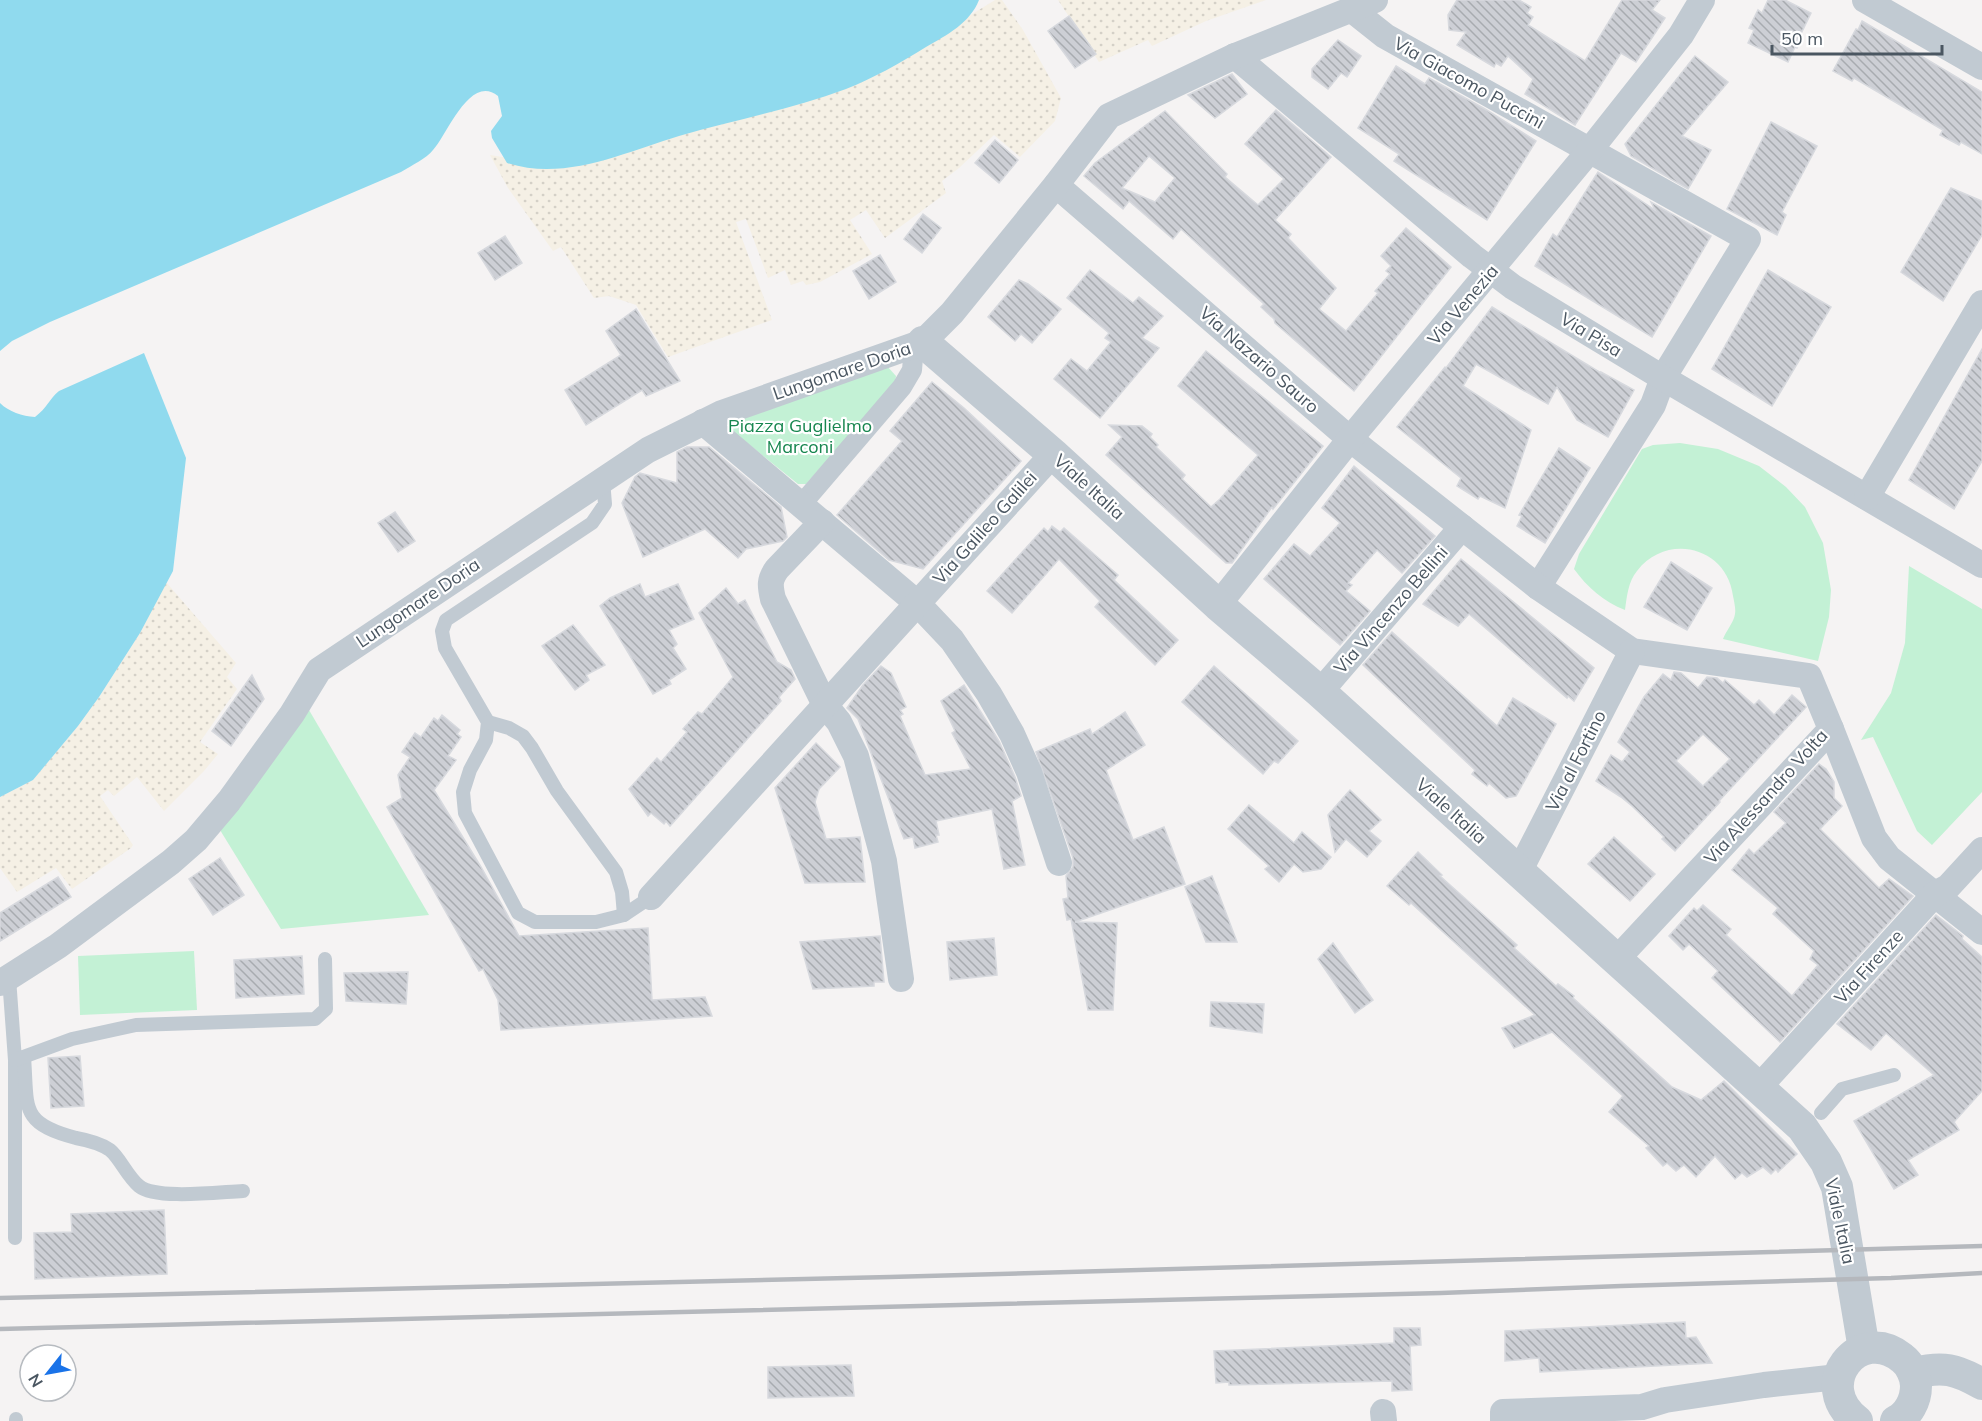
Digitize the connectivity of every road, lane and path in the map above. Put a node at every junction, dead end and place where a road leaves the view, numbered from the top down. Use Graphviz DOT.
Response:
graph roads {
  1 [pos="1376,0"];
  2 [pos="1702,0"];
  3 [pos="1865,0"];
  4 [pos="1351,9"];
  5 [pos="1235,56"];
  6 [pos="1982,67"];
  7 [pos="1590,150"];
  8 [pos="1056,185"];
  9 [pos="1492,270"];
  10 [pos="1982,303"];
  11 [pos="919,344"];
  12 [pos="1663,378"];
  13 [pos="703,422"];
  14 [pos="1350,439"];
  15 [pos="1053,454"];
  16 [pos="603,480"];
  17 [pos="1867,497"];
  18 [pos="801,505"];
  19 [pos="822,522"];
  20 [pos="1462,527"];
  21 [pos="1982,565"];
  22 [pos="1538,587"];
  23 [pos="917,603"];
  24 [pos="1218,605"];
  25 [pos="1632,651"];
  26 [pos="1320,692"];
  27 [pos="825,705"];
  28 [pos="488,722"];
  29 [pos="1831,729"];
  30 [pos="1982,850"];
  31 [pos="1059,863"];
  32 [pos="1519,872"];
  33 [pos="1935,894"];
  34 [pos="651,897"];
  35 [pos="624,915"];
  36 [pos="1982,932"];
  37 [pos="325,959"];
  38 [pos="1617,959"];
  39 [pos="901,979"];
  40 [pos="4,980"];
  41 [pos="19,1058"];
  42 [pos="1894,1075"];
  43 [pos="1759,1087"];
  44 [pos="1821,1113"];
  45 [pos="243,1191"];
  46 [pos="15,1238"];
  47 [pos="1864,1349"];
  48 [pos="1914,1373"];
  49 [pos="1838,1377"];
  50 [pos="1982,1384"];
  51 [pos="1639,1414"];
  52 [pos="1503,1421"];
  53 [pos="1857,1421"];
  54 [pos="1896,1421"];
  1 -- 4 [label="street"];
  2 -- 7 [label="street, Via Venezia"];
  3 -- 6 [label="street"];
  4 -- 5 [label="street"];
  4 -- 7 [label="street, Via Giacomo Puccini"];
  5 -- 8 [label="street"];
  5 -- 9 [label="street, Via Pisa"];
  7 -- 9 [label="street, Via Venezia"];
  7 -- 12 [label="street, Via Giacomo Puccini"];
  8 -- 11 [label="street"];
  8 -- 14 [label="street, Via Nazario Sauro"];
  9 -- 12 [label="street, Via Pisa"];
  9 -- 14 [label="street, Via Venezia"];
  10 -- 17 [label="street"];
  11 -- 13 [label="street, Lungomare Doria"];
  11 -- 15 [label="street, Viale Italia"];
  11 -- 18 [label="street"];
  12 -- 17 [label="street, Via Pisa"];
  12 -- 22 [label="street"];
  13 -- 16 [label="street, Lungomare Doria"];
  13 -- 18 [label="street"];
  14 -- 20 [label="street, Via Nazario Sauro"];
  14 -- 24 [label="street, Via Venezia"];
  15 -- 23 [label="street, Via Galileo Galilei"];
  15 -- 24 [label="street, Viale Italia"];
  16 -- 28 [label="lane"];
  16 -- 40 [label="street, Lungomare Doria"];
  17 -- 21 [label="street, Via Pisa"];
  18 -- 19 [label="street"];
  19 -- 23 [label="street"];
  19 -- 27 [label="street"];
  20 -- 22 [label="street, Via Nazario Sauro"];
  20 -- 26 [label="street, Via Vincenzo Bellini"];
  22 -- 25 [label="street, Via Nazario Sauro"];
  23 -- 27 [label="street, Via Galileo Galilei"];
  23 -- 31 [label="street"];
  24 -- 26 [label="street, Viale Italia"];
  25 -- 29 [label="street, Via Alessandro Volta"];
  25 -- 32 [label="street, Via al Fortino"];
  26 -- 32 [label="street, Viale Italia"];
  27 -- 34 [label="street, Via Galileo Galilei"];
  27 -- 39 [label="street"];
  28 -- 35 [label="lane"];
  28 -- 35 [label="lane"];
  29 -- 33 [label="street"];
  29 -- 38 [label="street, Via Alessandro Volta"];
  30 -- 33 [label="street, Via Firenze"];
  32 -- 38 [label="street, Viale Italia"];
  33 -- 36 [label="street"];
  33 -- 43 [label="street, Via Firenze"];
  34 -- 35 [label="lane"];
  37 -- 41 [label="lane"];
  38 -- 43 [label="street, Viale Italia"];
  40 -- 41 [label="lane"];
  41 -- 45 [label="lane"];
  41 -- 46 [label="lane"];
  42 -- 44 [label="lane"];
  43 -- 47 [label="street, Viale Italia"];
  47 -- 48 [label="street"];
  47 -- 49 [label="street"];
  48 -- 50 [label="street"];
  48 -- 54 [label="street"];
  49 -- 51 [label="street"];
  49 -- 53 [label="street"];
  51 -- 52 [label="street"];
}
